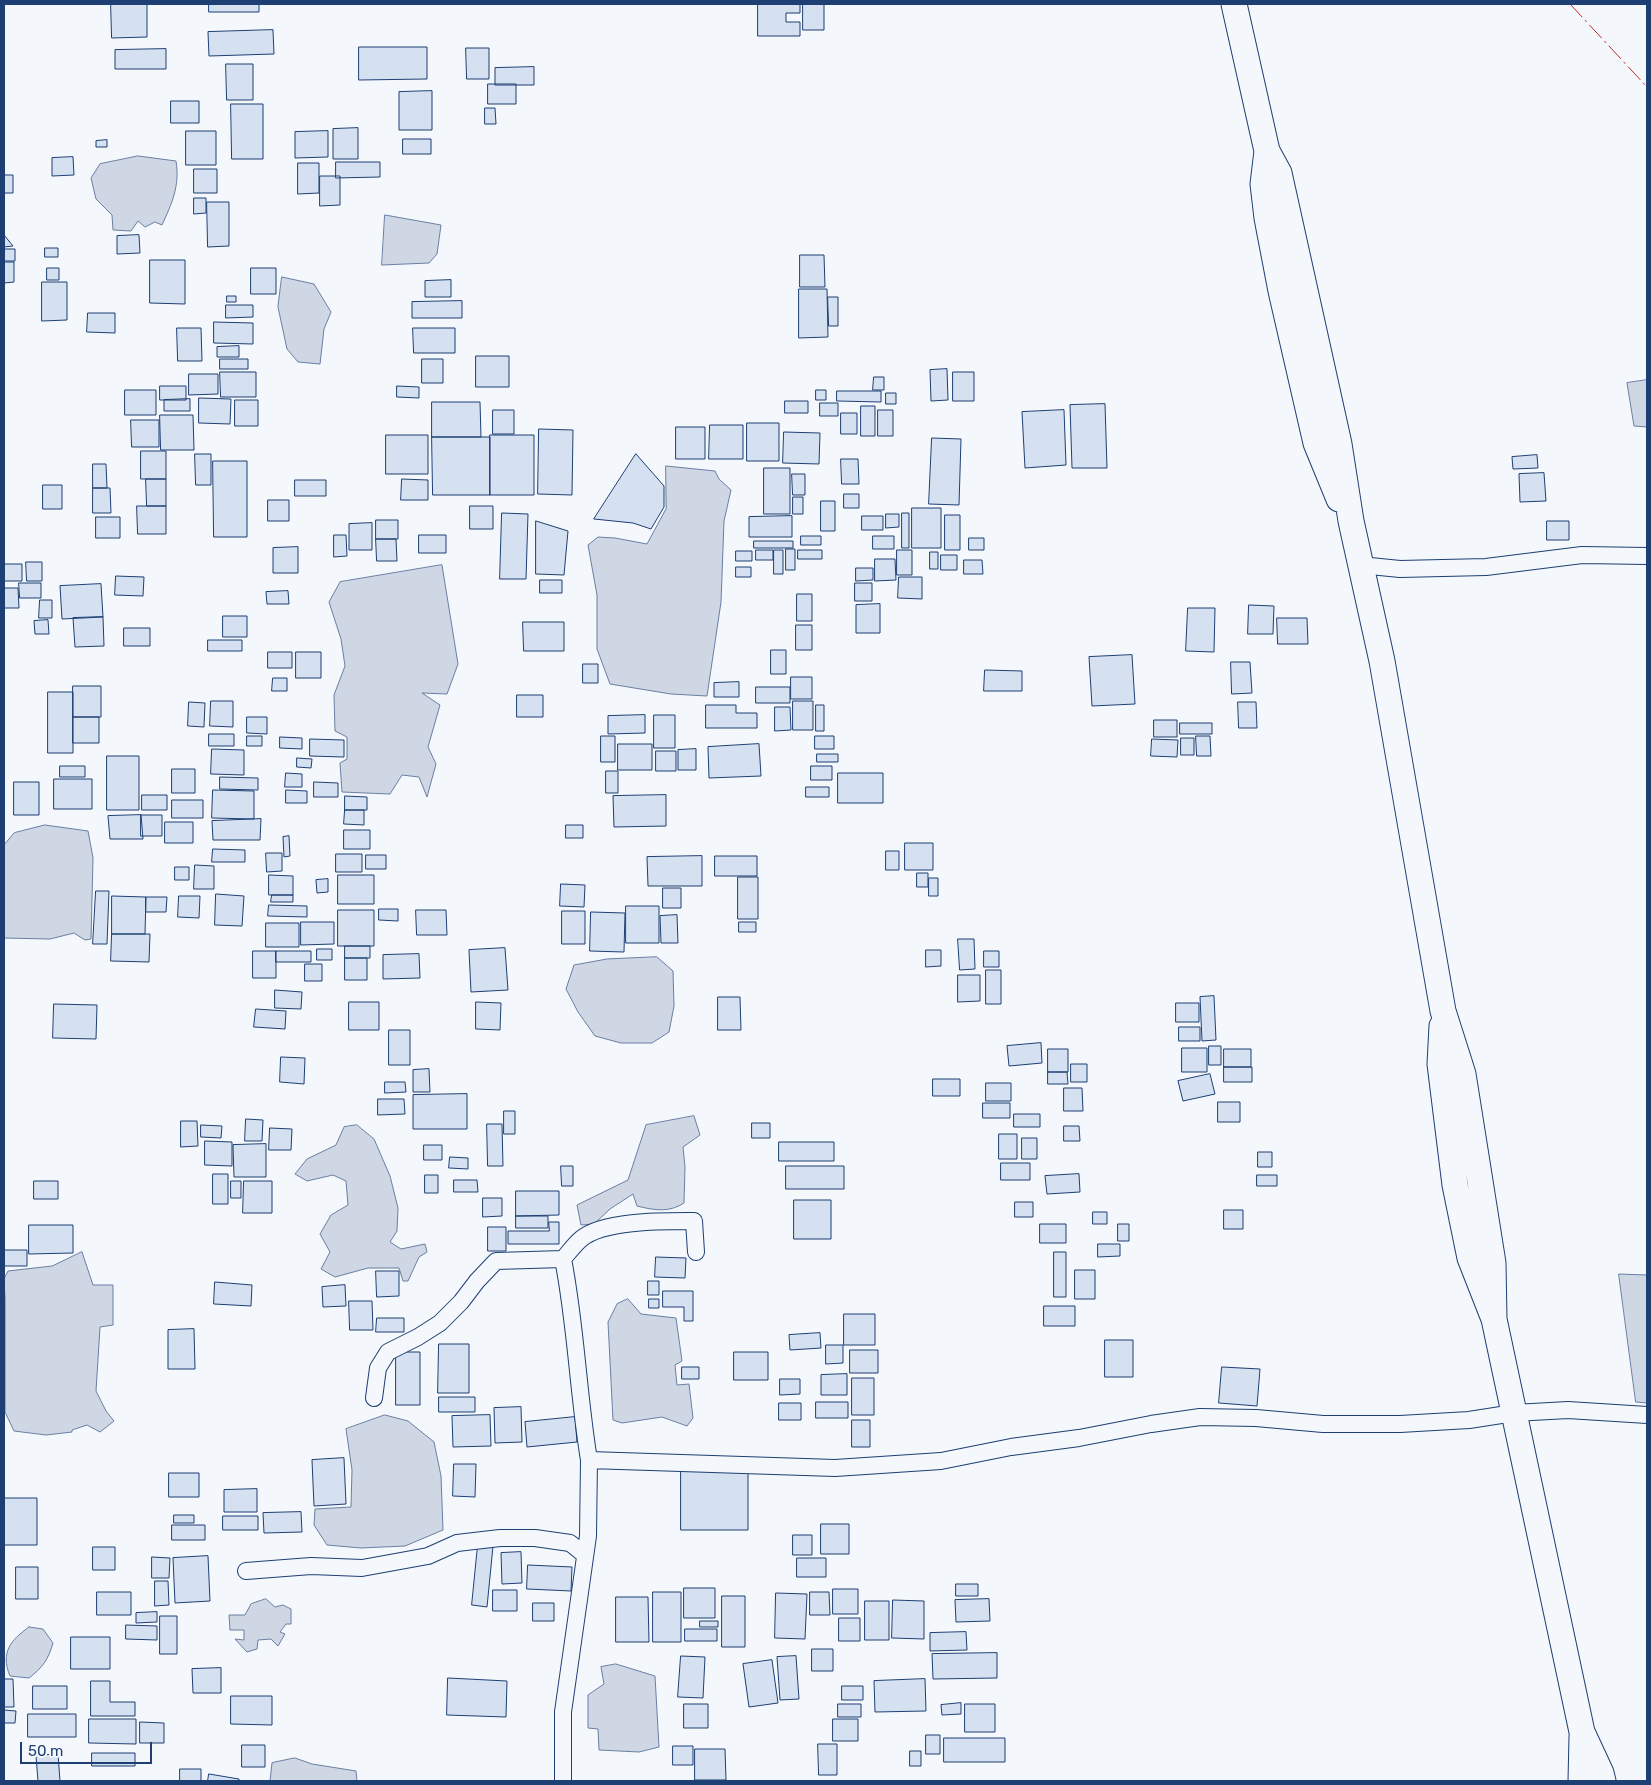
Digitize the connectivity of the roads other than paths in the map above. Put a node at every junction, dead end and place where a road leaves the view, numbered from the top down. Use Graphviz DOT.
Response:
graph roads {
  1 [pos="1234,4"];
  2 [pos="1647,556"];
  3 [pos="1360,565"];
  4 [pos="696,1252"];
  5 [pos="563,1259"];
  6 [pos="374,1398"];
  7 [pos="1514,1413"];
  8 [pos="1647,1415"];
  9 [pos="589,1460"];
  10 [pos="585,1555"];
  11 [pos="246,1571"];
  12 [pos="1582,1732"];
  13 [pos="563,1781"];
  14 [pos="1581,1781"];
  15 [pos="1603,1781"];
  1 -- 3 [label="main road"];
  2 -- 3 [label="street"];
  3 -- 7 [label="main road"];
  4 -- 5 [label="street"];
  5 -- 6 [label="street"];
  5 -- 9 [label="street"];
  7 -- 8 [label="street"];
  7 -- 9 [label="street"];
  7 -- 12 [label="main road"];
  9 -- 10 [label="street"];
  10 -- 11 [label="street"];
  10 -- 13 [label="street"];
  12 -- 14 [label="main road"];
  12 -- 15 [label="main road"];
}
